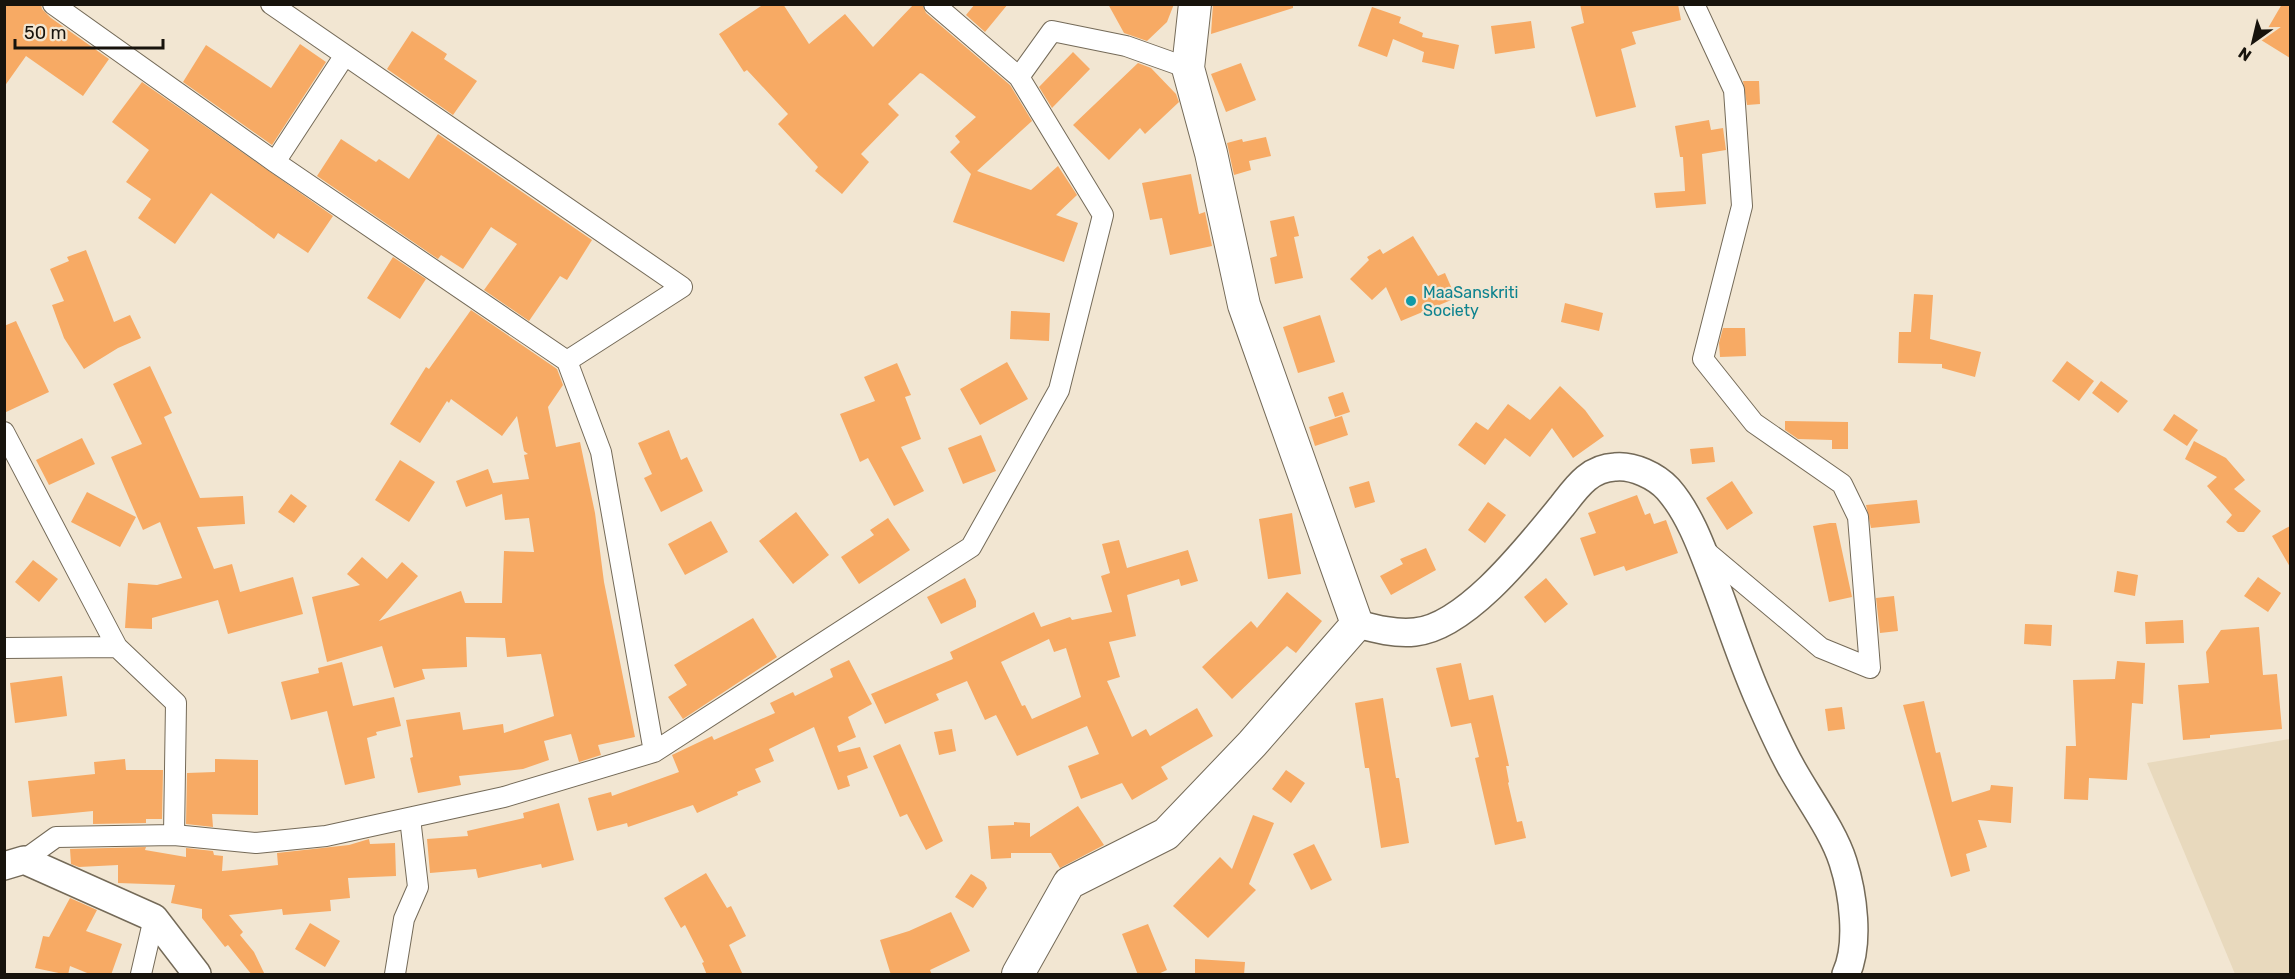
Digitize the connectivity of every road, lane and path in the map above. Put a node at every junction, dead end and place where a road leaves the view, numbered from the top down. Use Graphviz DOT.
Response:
graph roads {
  1 [pos="53,4"];
  2 [pos="271,4"];
  3 [pos="934,4"];
  4 [pos="1195,4"];
  5 [pos="1694,4"];
  6 [pos="345,55"];
  7 [pos="1188,68"];
  8 [pos="1019,77"];
  9 [pos="275,162"];
  10 [pos="567,361"];
  11 [pos="4,432"];
  12 [pos="1703,549"];
  13 [pos="1357,624"];
  14 [pos="117,647"];
  15 [pos="4,648"];
  16 [pos="654,752"];
  17 [pos="410,818"];
  18 [pos="174,835"];
  19 [pos="14,863"];
  20 [pos="154,918"];
  21 [pos="141,975"];
  22 [pos="197,975"];
  23 [pos="395,975"];
  24 [pos="1018,975"];
  25 [pos="1846,975"];
  1 -- 9 [label="street"];
  2 -- 6 [label="street"];
  3 -- 8 [label="street"];
  4 -- 7 [label="main road"];
  5 -- 12 [label="street"];
  6 -- 9 [label="street"];
  6 -- 10 [label="street"];
  7 -- 8 [label="street"];
  7 -- 13 [label="main road"];
  8 -- 16 [label="street"];
  9 -- 10 [label="street"];
  10 -- 16 [label="street"];
  11 -- 14 [label="street"];
  12 -- 13 [label="main road"];
  12 -- 25 [label="main road"];
  13 -- 24 [label="main road"];
  14 -- 15 [label="street"];
  14 -- 18 [label="street"];
  16 -- 17 [label="street"];
  17 -- 18 [label="street"];
  17 -- 23 [label="street"];
  18 -- 19 [label="street"];
  19 -- 20 [label="main road"];
  20 -- 21 [label="street"];
  20 -- 22 [label="main road"];
}
